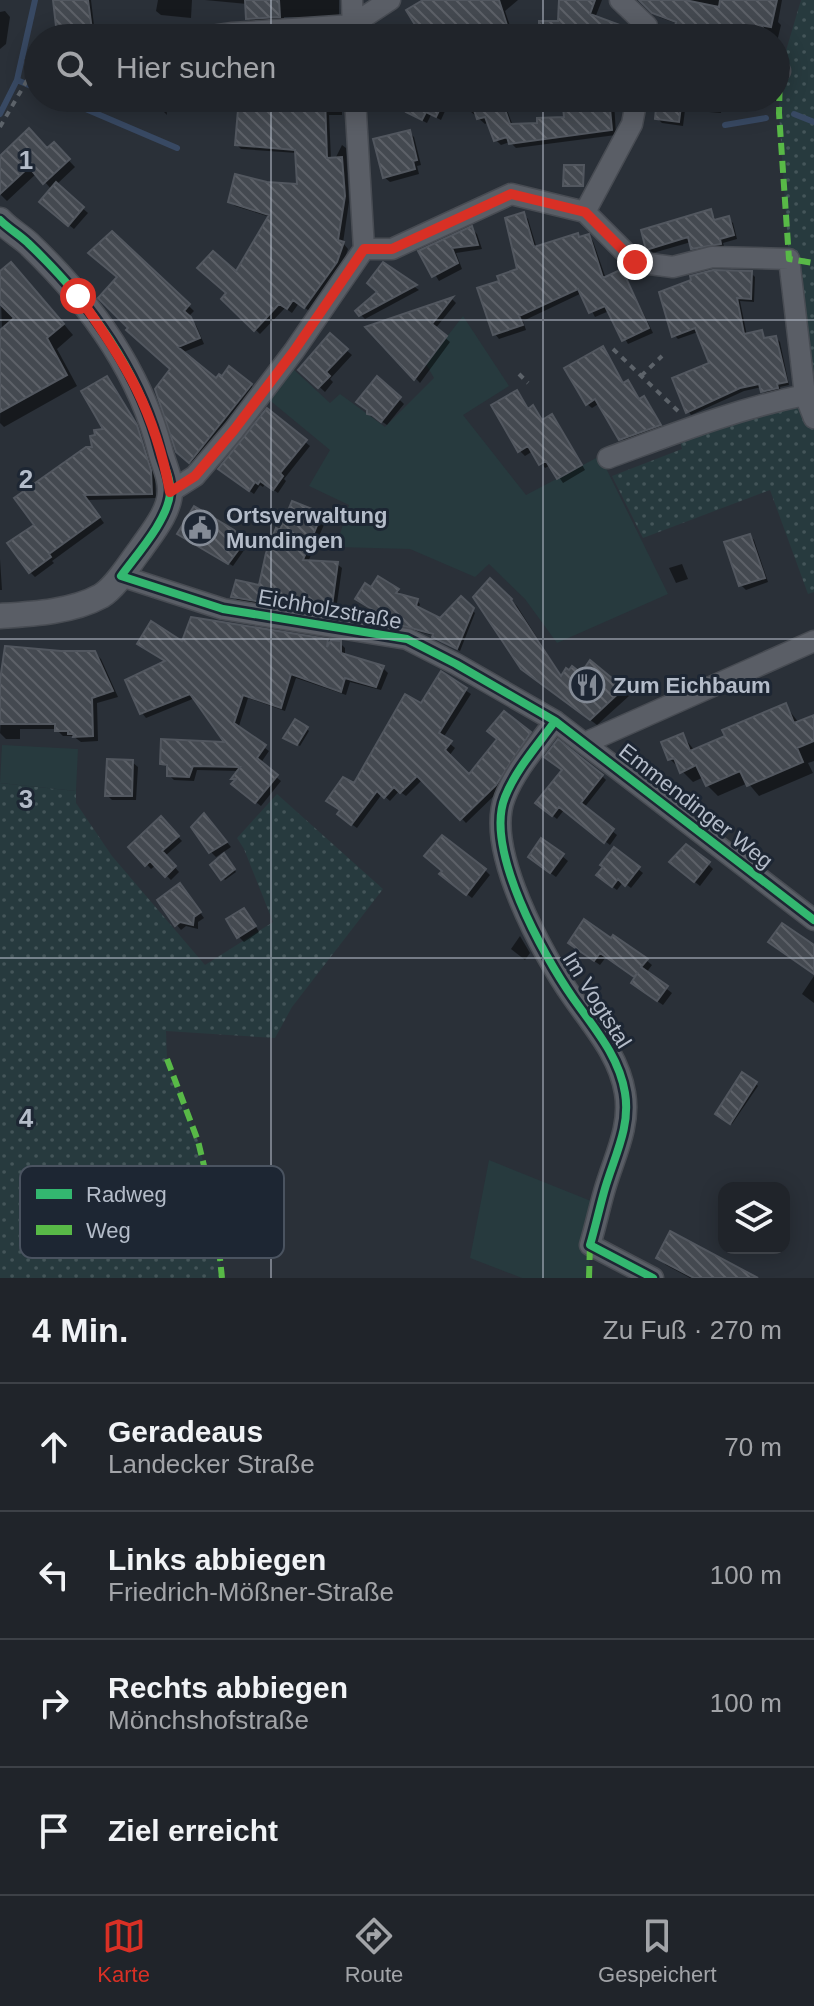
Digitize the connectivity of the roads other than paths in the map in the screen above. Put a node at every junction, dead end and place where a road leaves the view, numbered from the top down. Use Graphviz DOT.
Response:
graph roads {
  1 [pos="352,0"];
  2 [pos="390,0"];
  3 [pos="620,0"];
  4 [pos="352,24"];
  5 [pos="362,24"];
  6 [pos="645,24"];
  7 [pos="356,112"];
  8 [pos="634,112"];
  9 [pos="585,212"];
  10 [pos="0,220"];
  11 [pos="364,249"];
  12 [pos="805,395"];
  13 [pos="814,418"];
  14 [pos="608,458"];
  15 [pos="170,492"];
  16 [pos="121,576"];
  17 [pos="0,616"];
  18 [pos="814,641"];
  19 [pos="555,721"];
  20 [pos="585,743"];
  21 [pos="814,920"];
  22 [pos="653,1278"];
  1 -- 4 [label="street"];
  2 -- 5 [label="street"];
  3 -- 6 [label="street"];
  7 -- 11 [label="street"];
  8 -- 9 [label="street"];
  9 -- 11 [label="street"];
  9 -- 12 [label="street"];
  10 -- 15 [label="street"];
  11 -- 15 [label="street"];
  12 -- 13 [label="street"];
  12 -- 14 [label="street"];
  15 -- 16 [label="street"];
  16 -- 17 [label="street"];
  16 -- 19 [label="street, Eichholzstraße"];
  18 -- 20 [label="street"];
  19 -- 20 [label="street, Emmendinger Weg"];
  19 -- 22 [label="street, Im Vogtstal"];
  20 -- 21 [label="street, Emmendinger Weg"];
}
